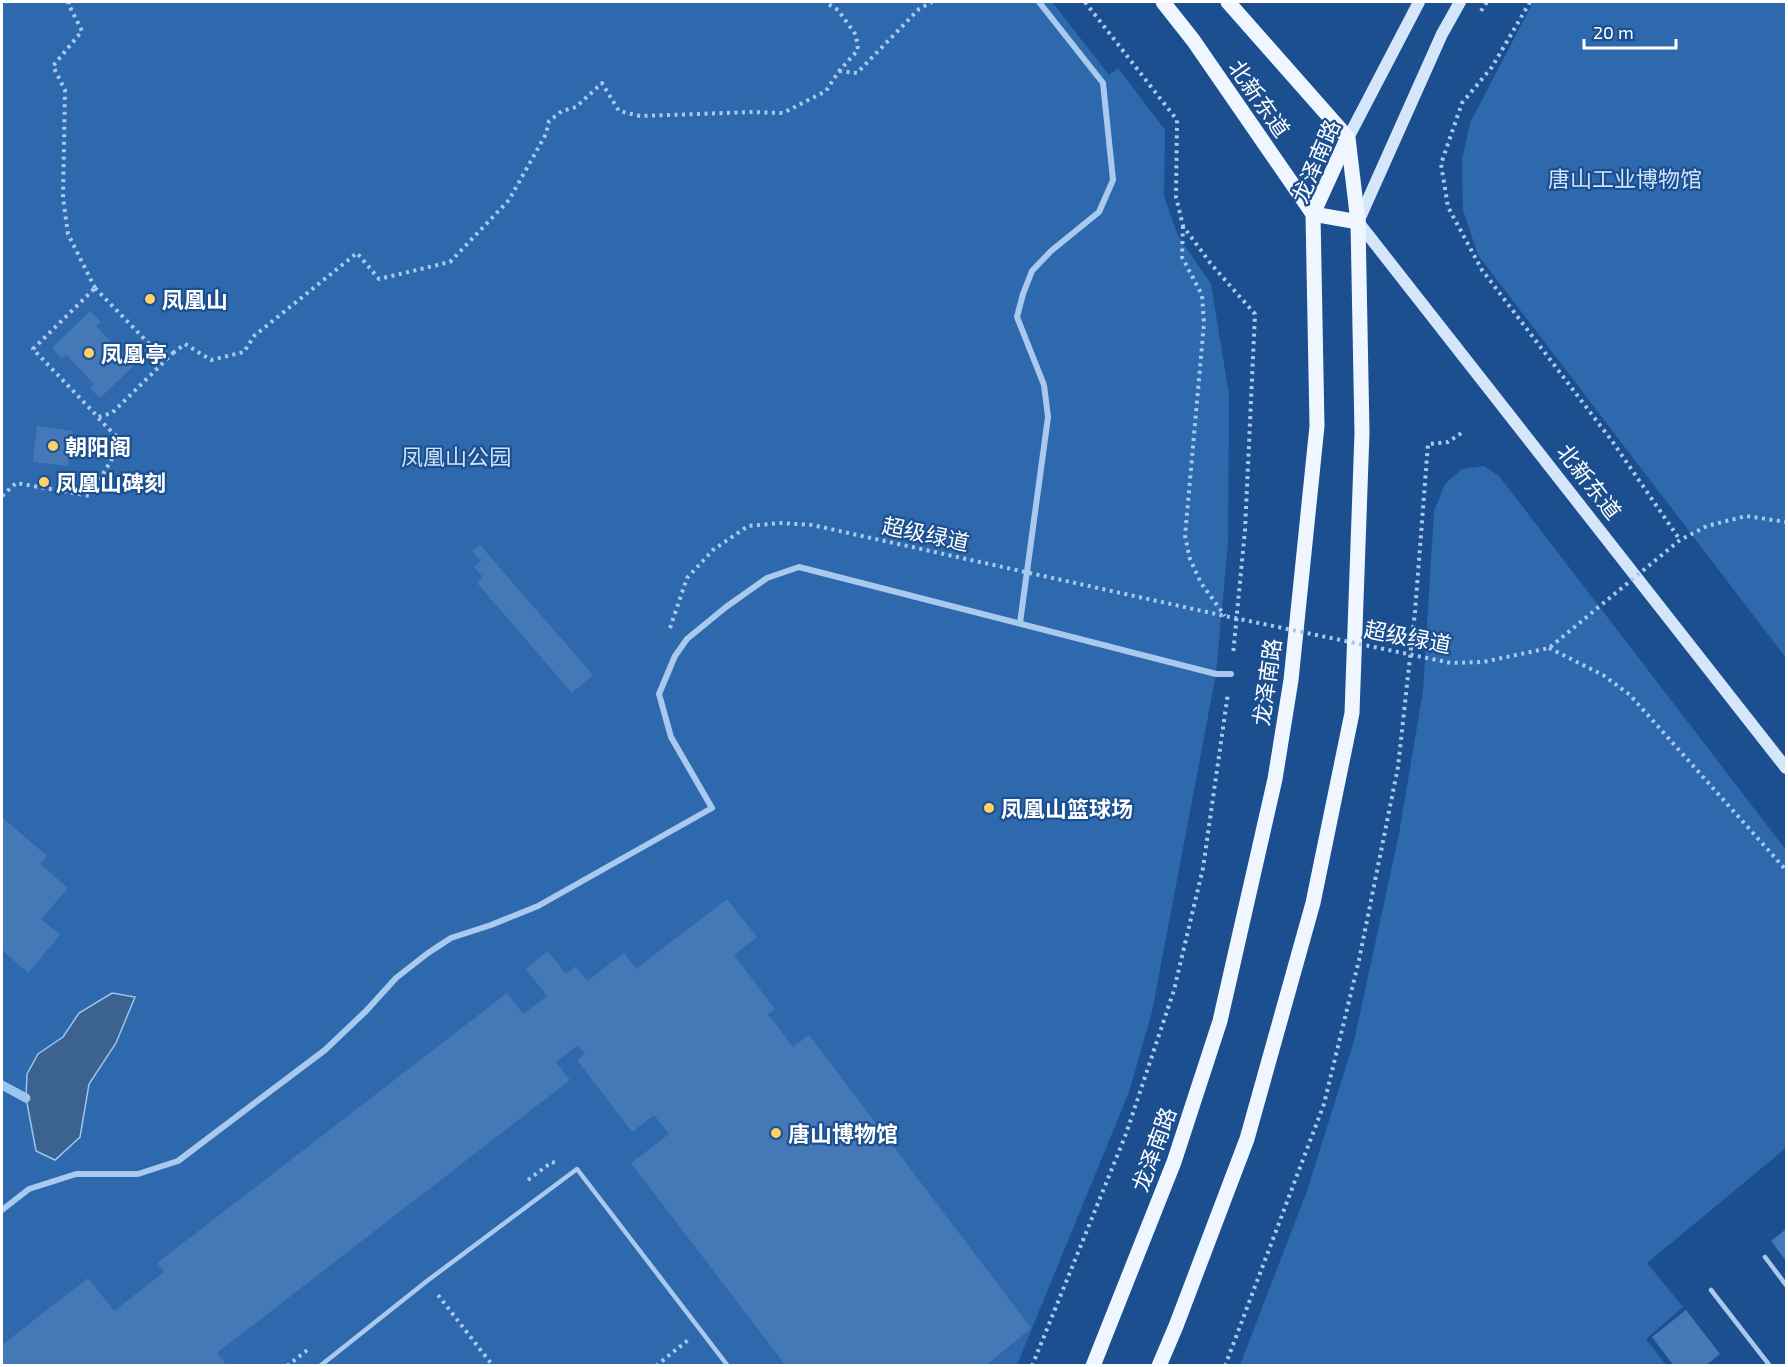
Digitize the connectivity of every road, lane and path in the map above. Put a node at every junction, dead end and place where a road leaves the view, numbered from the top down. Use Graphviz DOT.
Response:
graph roads {
  1 [pos="70,2"];
  2 [pos="825,2"];
  3 [pos="932,2"];
  4 [pos="1039,2"];
  5 [pos="1085,2"];
  6 [pos="1163,2"];
  7 [pos="1228,2"];
  8 [pos="1419,2"];
  9 [pos="1460,2"];
  10 [pos="1530,2"];
  11 [pos="839,71"];
  12 [pos="1348,138"];
  13 [pos="1313,214"];
  14 [pos="1358,222"];
  15 [pos="1183,226"];
  16 [pos="95,288"];
  17 [pos="173,353"];
  18 [pos="98,417"];
  19 [pos="1463,432"];
  20 [pos="2,496"];
  21 [pos="1786,522"];
  22 [pos="1680,540"];
  23 [pos="1226,616"];
  24 [pos="1020,623"];
  25 [pos="670,628"];
  26 [pos="1549,648"];
  27 [pos="1231,674"];
  28 [pos="1786,768"];
  29 [pos="1786,870"];
  30 [pos="2,1210"];
  31 [pos="1765,1257"];
  32 [pos="427,1281"];
  33 [pos="1786,1285"];
  34 [pos="1712,1290"];
  35 [pos="700,1330"];
  36 [pos="320,1365"];
  37 [pos="493,1365"];
  38 [pos="656,1365"];
  39 [pos="728,1365"];
  40 [pos="1032,1365"];
  41 [pos="1093,1365"];
  42 [pos="1159,1365"];
  43 [pos="1225,1365"];
  44 [pos="1770,1365"];
  1 -- 16 [label="path"];
  2 -- 11 [label="path"];
  3 -- 11 [label="path"];
  4 -- 24 [label="street"];
  5 -- 15 [label="path"];
  6 -- 13 [label="main road, 北新东道"];
  7 -- 12 [label="main road, 北新东道"];
  8 -- 12 [label="main road, 龙泽南路"];
  9 -- 14 [label="main road"];
  10 -- 22 [label="path"];
  11 -- 17 [label="path"];
  12 -- 13 [label="main road, 龙泽南路"];
  12 -- 14 [label="main road"];
  13 -- 14 [label="main road"];
  13 -- 41 [label="main road, 龙泽南路"];
  14 -- 28 [label="main road, 北新东道"];
  14 -- 42 [label="main road"];
  15 -- 23 [label="path"];
  15 -- 27 [label="path"];
  16 -- 17 [label="path"];
  16 -- 18 [label="path"];
  17 -- 18 [label="path"];
  18 -- 20 [label="path"];
  19 -- 43 [label="path"];
  21 -- 22 [label="path, 超级绿道, bridge"];
  22 -- 26 [label="path, 超级绿道, bridge"];
  23 -- 25 [label="path, 超级绿道, bridge"];
  23 -- 26 [label="path, 超级绿道, bridge"];
  24 -- 27 [label="street"];
  24 -- 30 [label="street"];
  26 -- 29 [label="path"];
  27 -- 40 [label="path"];
  31 -- 33 [label="lane"];
  32 -- 35 [label="lane"];
  32 -- 36 [label="lane"];
  32 -- 37 [label="path"];
  34 -- 44 [label="lane"];
  35 -- 38 [label="path"];
  35 -- 39 [label="lane"];
}
